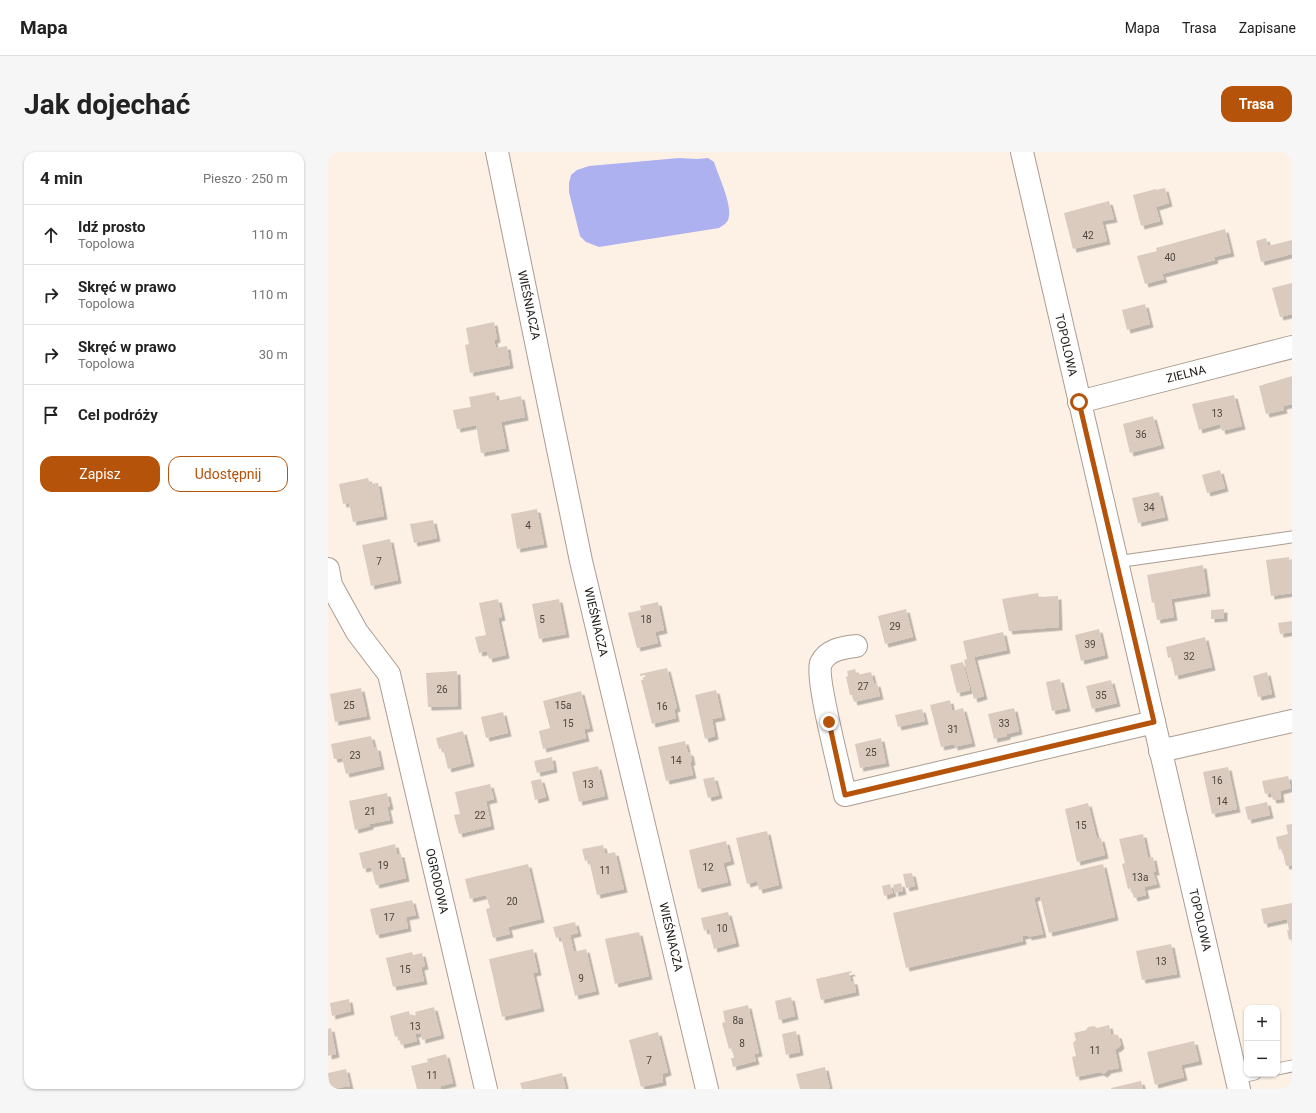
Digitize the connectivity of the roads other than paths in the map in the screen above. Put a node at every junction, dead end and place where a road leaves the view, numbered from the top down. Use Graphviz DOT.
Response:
graph roads {
  1 [pos="497,152"];
  2 [pos="1022,152"];
  3 [pos="1292,347"];
  4 [pos="1079,402"];
  5 [pos="1292,537"];
  6 [pos="1116,562"];
  7 [pos="328,569"];
  8 [pos="856,646"];
  9 [pos="1292,721"];
  10 [pos="1154,722"];
  11 [pos="1160,752"];
  12 [pos="1292,1066"];
  13 [pos="1280,1068"];
  14 [pos="1243,1080"];
  15 [pos="486,1089"];
  16 [pos="707,1089"];
  1 -- 16 [label="street, WIEŚNIACZA"];
  2 -- 4 [label="street, TOPOLOWA"];
  3 -- 4 [label="street, ZIELNA"];
  4 -- 6 [label="street, TOPOLOWA"];
  5 -- 6 [label="lane"];
  6 -- 10 [label="street, TOPOLOWA"];
  7 -- 15 [label="street, OGRODOWA"];
  8 -- 10 [label="street"];
  9 -- 11 [label="street"];
  10 -- 11 [label="street, TOPOLOWA"];
  11 -- 14 [label="street, TOPOLOWA"];
  12 -- 13 [label="lane"];
}
